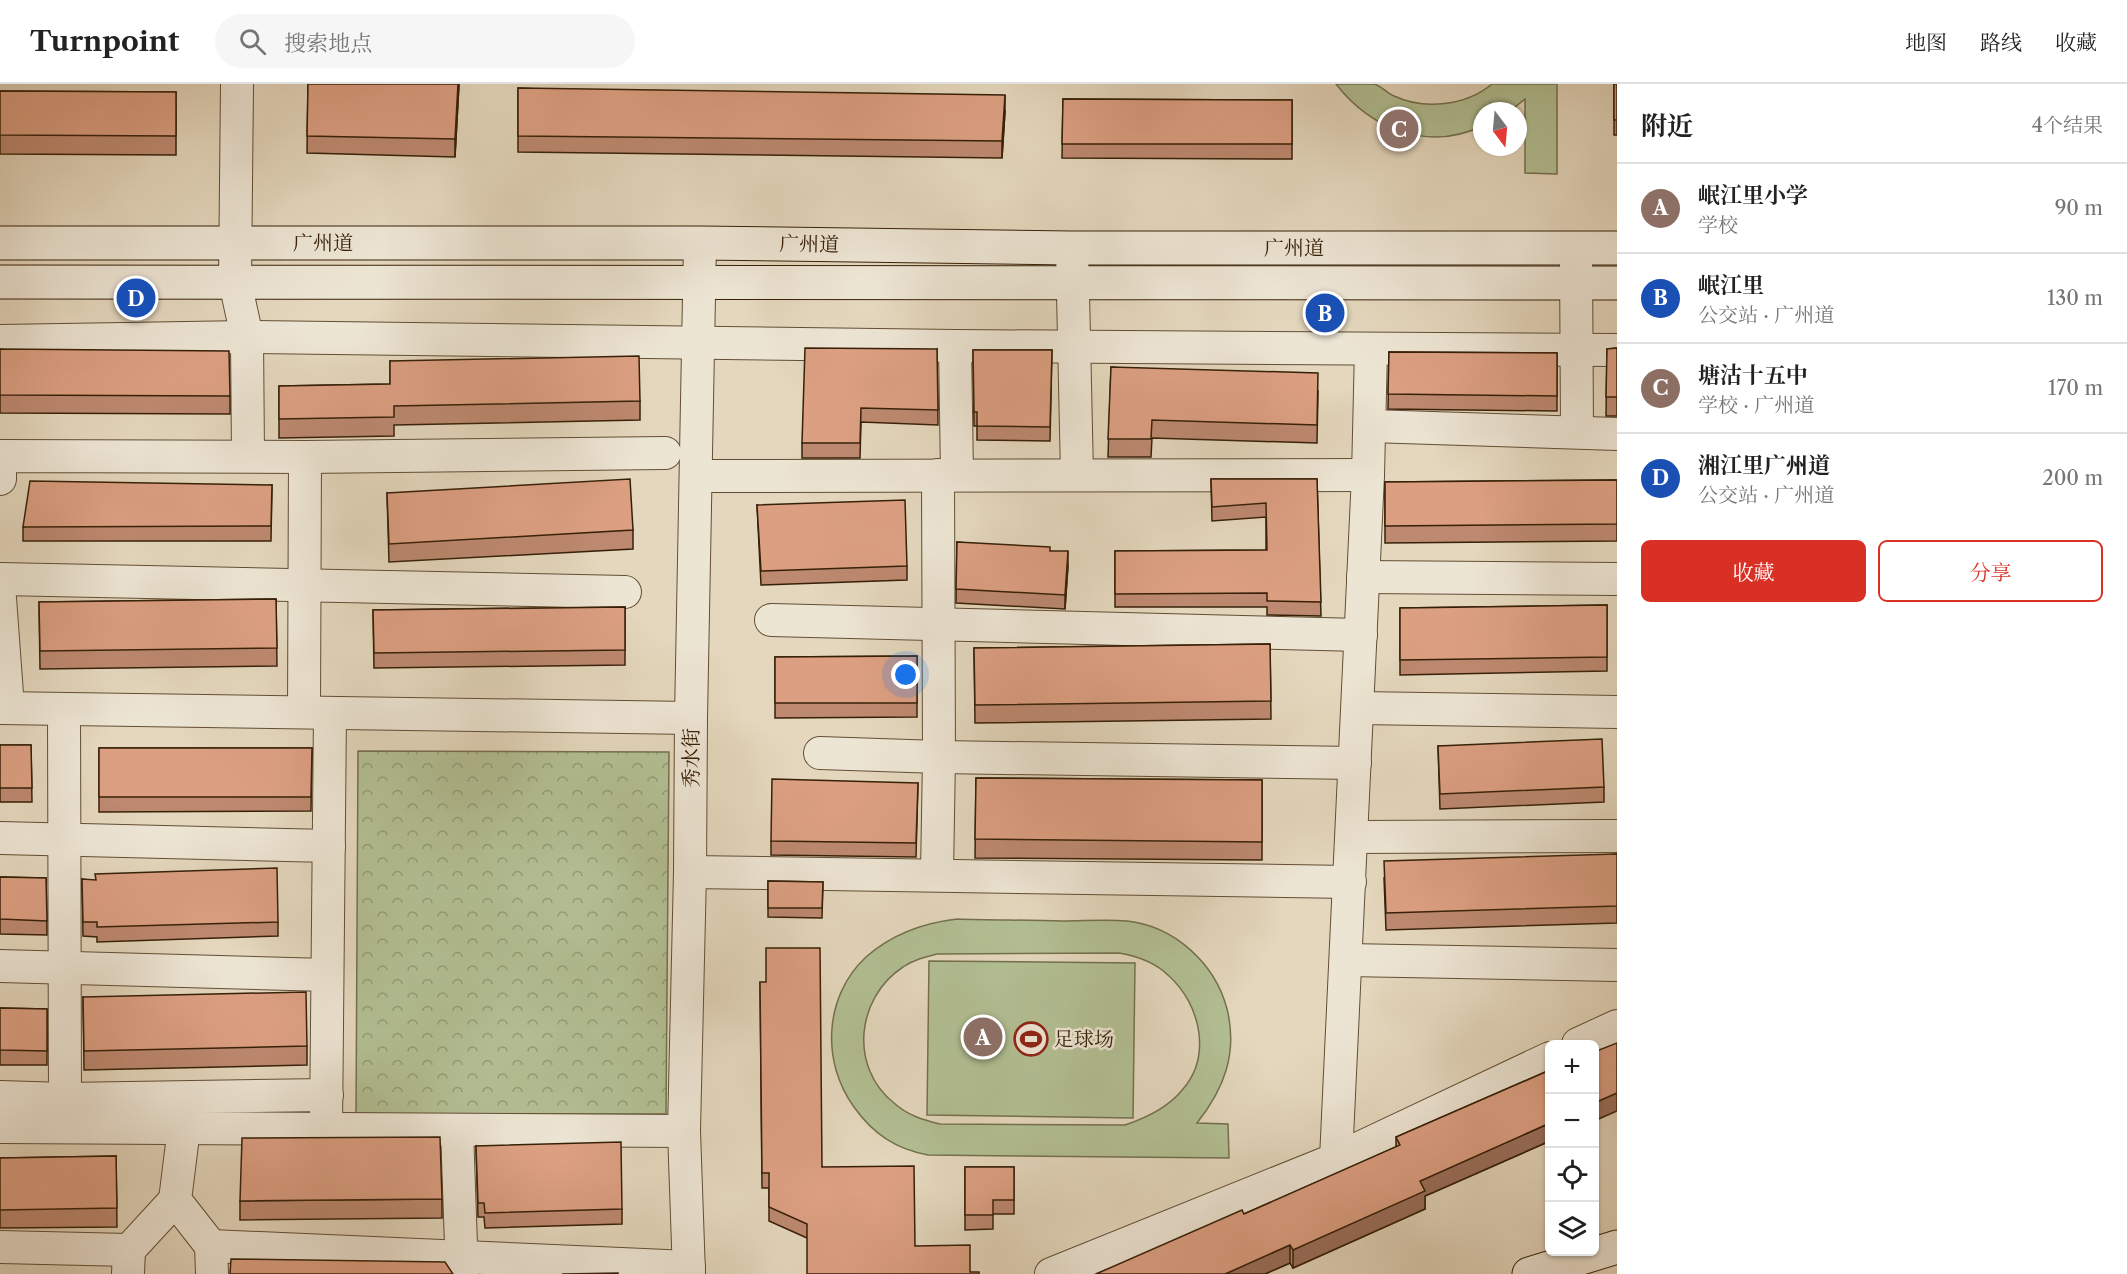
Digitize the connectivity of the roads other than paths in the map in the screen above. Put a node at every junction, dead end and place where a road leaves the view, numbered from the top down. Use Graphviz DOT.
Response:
graph roads {
  1 [pos="237,84"];
  2 [pos="0,243"];
  3 [pos="236,243"];
  4 [pos="700,243"];
  5 [pos="1072,248"];
  6 [pos="1576,248"];
  7 [pos="1617,248"];
  8 [pos="0,282"];
  9 [pos="235,282"];
  10 [pos="700,282"];
  11 [pos="1073,283"];
  12 [pos="1576,283"];
  13 [pos="1617,283"];
  14 [pos="247,337"];
  15 [pos="0,341"];
  16 [pos="699,343"];
  17 [pos="956,346"];
  18 [pos="1074,346"];
  19 [pos="1371,350"];
  20 [pos="1577,350"];
  21 [pos="1617,350"];
  22 [pos="1370,426"];
  23 [pos="1577,432"];
  24 [pos="1617,434"];
  25 [pos="665,453"];
  26 [pos="248,456"];
  27 [pos="305,457"];
  28 [pos="947,475"];
  29 [pos="1077,475"];
  30 [pos="1368,475"];
  31 [pos="696,476"];
  32 [pos="0,479"];
  33 [pos="1363,577"];
  34 [pos="0,579"];
  35 [pos="1617,579"];
  36 [pos="304,586"];
  37 [pos="625,592"];
  38 [pos="0,598"];
  39 [pos="771,620"];
  40 [pos="938,626"];
  41 [pos="1361,635"];
  42 [pos="4,708"];
  43 [pos="1358,708"];
  44 [pos="64,709"];
  45 [pos="1617,712"];
  46 [pos="317,713"];
  47 [pos="691,718"];
  48 [pos="820,753"];
  49 [pos="939,757"];
  50 [pos="1355,763"];
  51 [pos="1617,836"];
  52 [pos="1352,837"];
  53 [pos="0,838"];
  54 [pos="65,839"];
  55 [pos="329,846"];
  56 [pos="690,872"];
  57 [pos="937,874"];
  58 [pos="1350,882"];
  59 [pos="1347,960"];
  60 [pos="1617,965"];
  61 [pos="0,966"];
  62 [pos="65,969"];
  63 [pos="327,975"];
  64 [pos="1617,1026"];
  65 [pos="1587,1040"];
  66 [pos="1545,1060"];
  67 [pos="327,1095"];
  68 [pos="0,1097"];
  69 [pos="66,1099"];
  70 [pos="0,1127"];
  71 [pos="184,1128"];
  72 [pos="326,1129"];
  73 [pos="457,1130"];
  74 [pos="684,1131"];
  75 [pos="1336,1159"];
  76 [pos="175,1200"];
  77 [pos="0,1247"];
  78 [pos="1617,1247"];
  79 [pos="212,1260"];
  80 [pos="129,1262"];
  81 [pos="462,1266"];
  82 [pos="1617,1266"];
  83 [pos="689,1271"];
  84 [pos="1051,1274"];
  85 [pos="1529,1274"];
  86 [pos="1587,1274"];
  1 -- 3 [label="street"];
  2 -- 3 [label="street, 广州道"];
  3 -- 4 [label="street, 广州道"];
  3 -- 9 [label="street"];
  4 -- 5 [label="street, 广州道"];
  4 -- 10 [label="street, 秀水街"];
  5 -- 6 [label="street, 广州道"];
  5 -- 11 [label="street"];
  6 -- 7 [label="street, 广州道"];
  6 -- 12 [label="street"];
  8 -- 9 [label="street, 广州道"];
  9 -- 10 [label="street, 广州道"];
  9 -- 14 [label="street"];
  10 -- 11 [label="street, 广州道"];
  10 -- 16 [label="street, 秀水街"];
  11 -- 12 [label="street, 广州道"];
  11 -- 18 [label="street"];
  12 -- 13 [label="street, 广州道"];
  12 -- 20 [label="street"];
  14 -- 15 [label="street"];
  14 -- 16 [label="street"];
  14 -- 26 [label="street"];
  16 -- 17 [label="street"];
  16 -- 31 [label="street, 秀水街"];
  17 -- 18 [label="street"];
  17 -- 28 [label="street"];
  18 -- 19 [label="street"];
  18 -- 29 [label="street"];
  19 -- 20 [label="street"];
  19 -- 22 [label="street"];
  20 -- 21 [label="street"];
  20 -- 23 [label="street"];
  22 -- 23 [label="street"];
  22 -- 30 [label="street"];
  23 -- 24 [label="street"];
  25 -- 27 [label="street"];
  26 -- 27 [label="street"];
  26 -- 32 [label="street"];
  27 -- 36 [label="street"];
  28 -- 29 [label="street"];
  28 -- 31 [label="street"];
  28 -- 40 [label="street"];
  29 -- 30 [label="street"];
  30 -- 33 [label="street"];
  31 -- 47 [label="street, 秀水街"];
  33 -- 35 [label="street"];
  33 -- 41 [label="street"];
  34 -- 36 [label="street"];
  36 -- 37 [label="street"];
  36 -- 46 [label="street"];
  38 -- 42 [label="street"];
  39 -- 40 [label="street"];
  40 -- 41 [label="street"];
  40 -- 49 [label="street"];
  41 -- 43 [label="street"];
  42 -- 44 [label="street"];
  43 -- 45 [label="street"];
  43 -- 50 [label="street"];
  44 -- 46 [label="street"];
  44 -- 54 [label="street"];
  46 -- 47 [label="street"];
  46 -- 55 [label="street"];
  47 -- 56 [label="street, 秀水街"];
  48 -- 49 [label="street"];
  49 -- 50 [label="street"];
  49 -- 57 [label="street"];
  50 -- 52 [label="street"];
  51 -- 52 [label="street"];
  52 -- 58 [label="street"];
  53 -- 54 [label="street"];
  54 -- 55 [label="street"];
  54 -- 62 [label="street"];
  55 -- 63 [label="street"];
  56 -- 57 [label="street"];
  56 -- 74 [label="street, 秀水街"];
  57 -- 58 [label="street"];
  58 -- 59 [label="street"];
  59 -- 60 [label="street"];
  59 -- 75 [label="street"];
  61 -- 62 [label="street"];
  62 -- 63 [label="street"];
  62 -- 69 [label="street"];
  63 -- 67 [label="street"];
  64 -- 65 [label="street"];
  66 -- 75 [label="street"];
  67 -- 69 [label="street"];
  67 -- 72 [label="street"];
  68 -- 69 [label="street"];
  70 -- 71 [label="street"];
  71 -- 72 [label="street"];
  71 -- 76 [label="street"];
  72 -- 73 [label="street"];
  73 -- 74 [label="street"];
  73 -- 81 [label="street"];
  74 -- 83 [label="street, 秀水街"];
  75 -- 84 [label="street"];
  76 -- 79 [label="street"];
  76 -- 80 [label="street"];
  77 -- 80 [label="street"];
  78 -- 85 [label="street"];
  79 -- 81 [label="street"];
  81 -- 83 [label="street"];
  82 -- 86 [label="street"];
}
